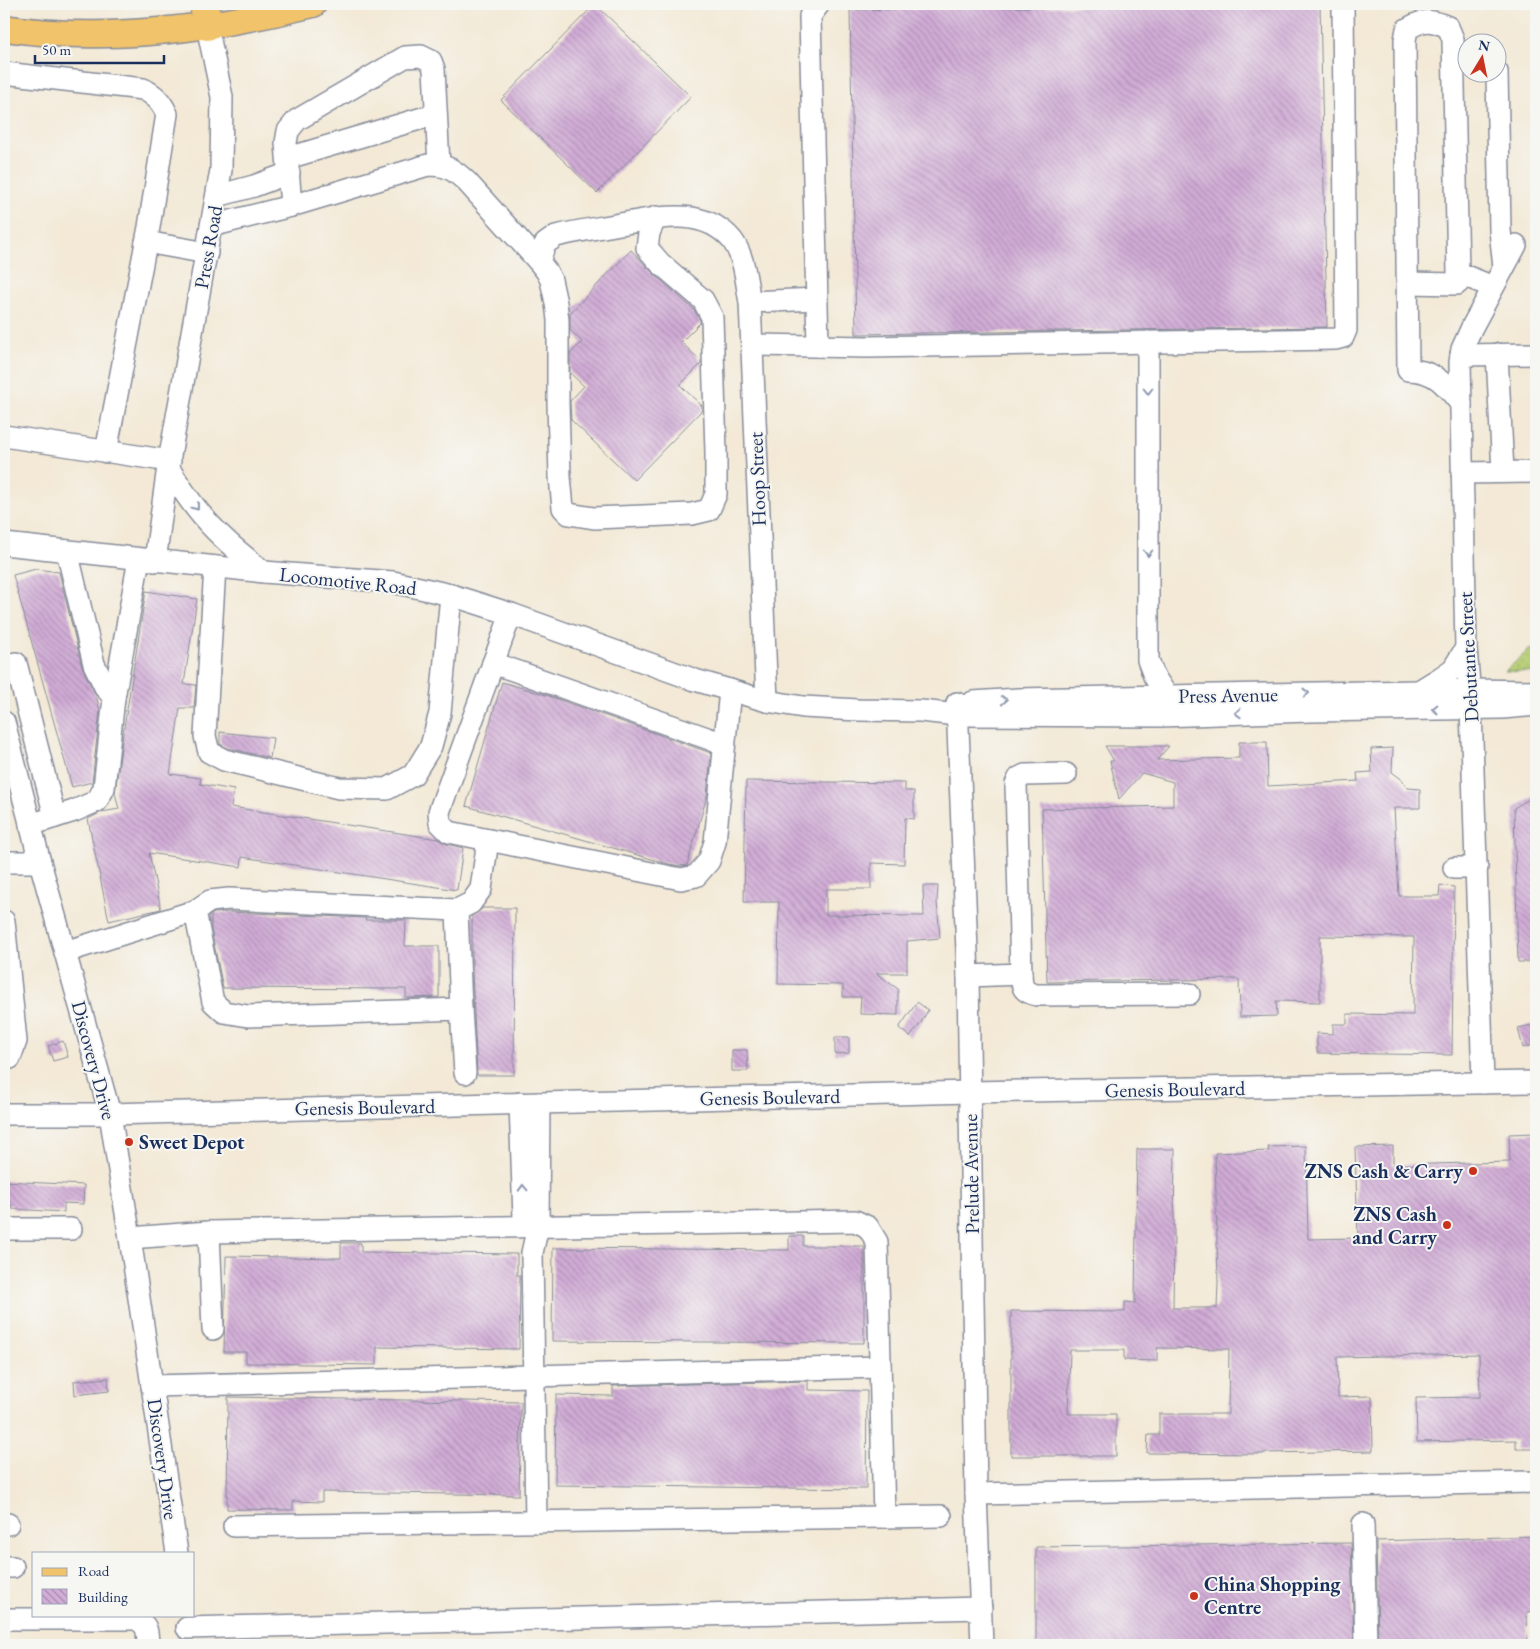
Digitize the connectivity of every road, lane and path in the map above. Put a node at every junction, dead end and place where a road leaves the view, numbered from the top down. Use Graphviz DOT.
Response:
graph roads {
  1 [pos="313,4"];
  2 [pos="819,4"];
  3 [pos="1343,4"];
  4 [pos="206,15"];
  5 [pos="4,28"];
  6 [pos="4,73"];
  7 [pos="1497,82"];
  8 [pos="436,114"];
  9 [pos="438,165"];
  10 [pos="288,166"];
  11 [pos="217,196"];
  12 [pos="291,206"];
  13 [pos="656,217"];
  14 [pos="211,226"];
  15 [pos="146,242"];
  16 [pos="1516,245"];
  17 [pos="207,253"];
  18 [pos="539,262"];
  19 [pos="1504,267"];
  20 [pos="1463,275"];
  21 [pos="1407,283"];
  22 [pos="1493,287"];
  23 [pos="816,299"];
  24 [pos="750,302"];
  25 [pos="1148,342"];
  26 [pos="752,345"];
  27 [pos="818,346"];
  28 [pos="1497,354"];
  29 [pos="1536,354"];
  30 [pos="1461,355"];
  31 [pos="1461,404"];
  32 [pos="4,436"];
  33 [pos="106,452"];
  34 [pos="169,464"];
  35 [pos="1503,472"];
  36 [pos="1536,472"];
  37 [pos="1462,473"];
  38 [pos="4,544"];
  39 [pos="67,551"];
  40 [pos="147,560"];
  41 [pos="215,567"];
  42 [pos="264,572"];
  43 [pos="451,595"];
  44 [pos="511,614"];
  45 [pos="1466,648"];
  46 [pos="493,662"];
  47 [pos="16,663"];
  48 [pos="1496,689"];
  49 [pos="730,690"];
  50 [pos="1419,691"];
  51 [pos="1536,691"];
  52 [pos="1167,696"];
  53 [pos="114,698"];
  54 [pos="1470,699"];
  55 [pos="766,701"];
  56 [pos="1536,706"];
  57 [pos="1095,707"];
  58 [pos="957,709"];
  59 [pos="4,722"];
  60 [pos="724,744"];
  61 [pos="1066,774"];
  62 [pos="55,817"];
  63 [pos="30,825"];
  64 [pos="488,840"];
  65 [pos="4,862"];
  66 [pos="40,862"];
  67 [pos="1454,868"];
  68 [pos="1477,868"];
  69 [pos="457,910"];
  70 [pos="195,911"];
  71 [pos="4,921"];
  72 [pos="65,952"];
  73 [pos="1021,974"];
  74 [pos="968,976"];
  75 [pos="1189,994"];
  76 [pos="461,1009"];
  77 [pos="4,1060"];
  78 [pos="465,1073"];
  79 [pos="1536,1082"];
  80 [pos="1483,1083"];
  81 [pos="970,1092"];
  82 [pos="530,1103"];
  83 [pos="4,1114"];
  84 [pos="110,1114"];
  85 [pos="531,1226"];
  86 [pos="4,1229"];
  87 [pos="71,1229"];
  88 [pos="209,1232"];
  89 [pos="130,1238"];
  90 [pos="213,1329"];
  91 [pos="880,1367"];
  92 [pos="534,1376"];
  93 [pos="152,1386"];
  94 [pos="1536,1482"];
  95 [pos="976,1494"];
  96 [pos="940,1516"];
  97 [pos="884,1517"];
  98 [pos="536,1522"];
  99 [pos="1363,1524"];
  100 [pos="234,1526"];
  101 [pos="177,1552"];
  102 [pos="981,1608"];
  103 [pos="4,1619"];
  104 [pos="187,1629"];
  105 [pos="148,1645"];
  106 [pos="982,1645"];
  107 [pos="1366,1645"];
  1 -- 4 [label="main road"];
  2 -- 23 [label="street"];
  3 -- 25 [label="street"];
  4 -- 5 [label="main road"];
  4 -- 11 [label="street, Press Road"];
  6 -- 15 [label="street"];
  7 -- 19 [label="street"];
  8 -- 9 [label="street"];
  8 -- 10 [label="street"];
  8 -- 10 [label="street"];
  9 -- 12 [label="street"];
  9 -- 18 [label="street"];
  10 -- 11 [label="street"];
  10 -- 12 [label="street"];
  11 -- 14 [label="street, Press Road"];
  12 -- 14 [label="street"];
  13 -- 18 [label="street"];
  13 -- 18 [label="street"];
  13 -- 24 [label="street, Hoop Street"];
  14 -- 17 [label="street, Press Road"];
  15 -- 17 [label="street"];
  15 -- 33 [label="street"];
  16 -- 19 [label="street, Debutante Street"];
  17 -- 34 [label="street, Press Road"];
  19 -- 22 [label="street, Debutante Street"];
  20 -- 21 [label="street"];
  20 -- 21 [label="street"];
  20 -- 22 [label="street"];
  21 -- 31 [label="street"];
  22 -- 30 [label="street, Debutante Street"];
  23 -- 24 [label="street"];
  23 -- 27 [label="street"];
  24 -- 26 [label="street, Hoop Street"];
  25 -- 27 [label="street"];
  25 -- 52 [label="street, one-way"];
  26 -- 27 [label="street"];
  26 -- 55 [label="street, Hoop Street"];
  28 -- 29 [label="street"];
  28 -- 30 [label="street"];
  28 -- 35 [label="street"];
  30 -- 31 [label="street, Debutante Street"];
  31 -- 37 [label="street, Debutante Street"];
  32 -- 33 [label="street"];
  33 -- 34 [label="street"];
  34 -- 40 [label="street, Press Road"];
  34 -- 42 [label="street, one-way"];
  35 -- 36 [label="street"];
  35 -- 37 [label="street"];
  37 -- 45 [label="street, Debutante Street"];
  38 -- 39 [label="street, Locomotive Road"];
  39 -- 40 [label="street, Locomotive Road"];
  39 -- 53 [label="street"];
  40 -- 41 [label="street, Locomotive Road"];
  40 -- 53 [label="street, Press Road"];
  41 -- 42 [label="street, Locomotive Road"];
  41 -- 43 [label="street"];
  42 -- 43 [label="street, Locomotive Road"];
  43 -- 44 [label="street, Locomotive Road"];
  44 -- 46 [label="street"];
  44 -- 49 [label="street, Locomotive Road"];
  45 -- 48 [label="street"];
  45 -- 50 [label="street"];
  45 -- 54 [label="street, Debutante Street"];
  46 -- 60 [label="street"];
  46 -- 64 [label="street"];
  47 -- 62 [label="street"];
  48 -- 51 [label="street, Press Avenue"];
  48 -- 54 [label="street, Press Avenue"];
  49 -- 55 [label="street, Locomotive Road"];
  49 -- 60 [label="street"];
  52 -- 50 [label="street, Press Avenue, one-way"];
  50 -- 54 [label="street, Press Avenue"];
  52 -- 57 [label="street, Press Avenue"];
  53 -- 62 [label="street, Press Road"];
  54 -- 56 [label="street, Press Avenue"];
  54 -- 57 [label="street, Press Avenue, one-way"];
  54 -- 68 [label="street, Debutante Street"];
  55 -- 58 [label="street, Press Avenue"];
  57 -- 58 [label="street, Press Avenue"];
  58 -- 74 [label="street, Prelude Avenue"];
  59 -- 63 [label="street, Discovery Drive"];
  60 -- 64 [label="street"];
  61 -- 73 [label="street"];
  62 -- 63 [label="street, Press Road"];
  63 -- 66 [label="street, Discovery Drive"];
  64 -- 69 [label="street"];
  65 -- 66 [label="street"];
  66 -- 72 [label="street, Discovery Drive"];
  67 -- 68 [label="street"];
  68 -- 80 [label="street, Debutante Street"];
  69 -- 70 [label="street"];
  69 -- 76 [label="street"];
  70 -- 72 [label="street"];
  70 -- 76 [label="street"];
  71 -- 77 [label="street"];
  72 -- 84 [label="street, Discovery Drive"];
  73 -- 74 [label="street"];
  73 -- 75 [label="street"];
  74 -- 81 [label="street, Prelude Avenue"];
  76 -- 78 [label="street"];
  79 -- 80 [label="street, Genesis Boulevard"];
  80 -- 81 [label="street, Genesis Boulevard"];
  81 -- 82 [label="street, Genesis Boulevard"];
  81 -- 95 [label="street, Prelude Avenue"];
  82 -- 84 [label="street, Genesis Boulevard"];
  82 -- 85 [label="street"];
  83 -- 84 [label="street, Genesis Boulevard"];
  84 -- 89 [label="street, Discovery Drive"];
  85 -- 88 [label="street"];
  85 -- 91 [label="street"];
  85 -- 92 [label="street"];
  86 -- 87 [label="street"];
  88 -- 89 [label="street"];
  88 -- 90 [label="street"];
  89 -- 93 [label="street, Discovery Drive"];
  91 -- 92 [label="street"];
  91 -- 97 [label="street"];
  92 -- 93 [label="street"];
  92 -- 98 [label="street"];
  93 -- 101 [label="street, Discovery Drive"];
  94 -- 95 [label="street"];
  95 -- 102 [label="street, Prelude Avenue"];
  96 -- 97 [label="street"];
  97 -- 98 [label="street"];
  98 -- 100 [label="street"];
  99 -- 107 [label="street"];
  102 -- 104 [label="street"];
  102 -- 106 [label="street, Prelude Avenue"];
  103 -- 105 [label="street"];
}
